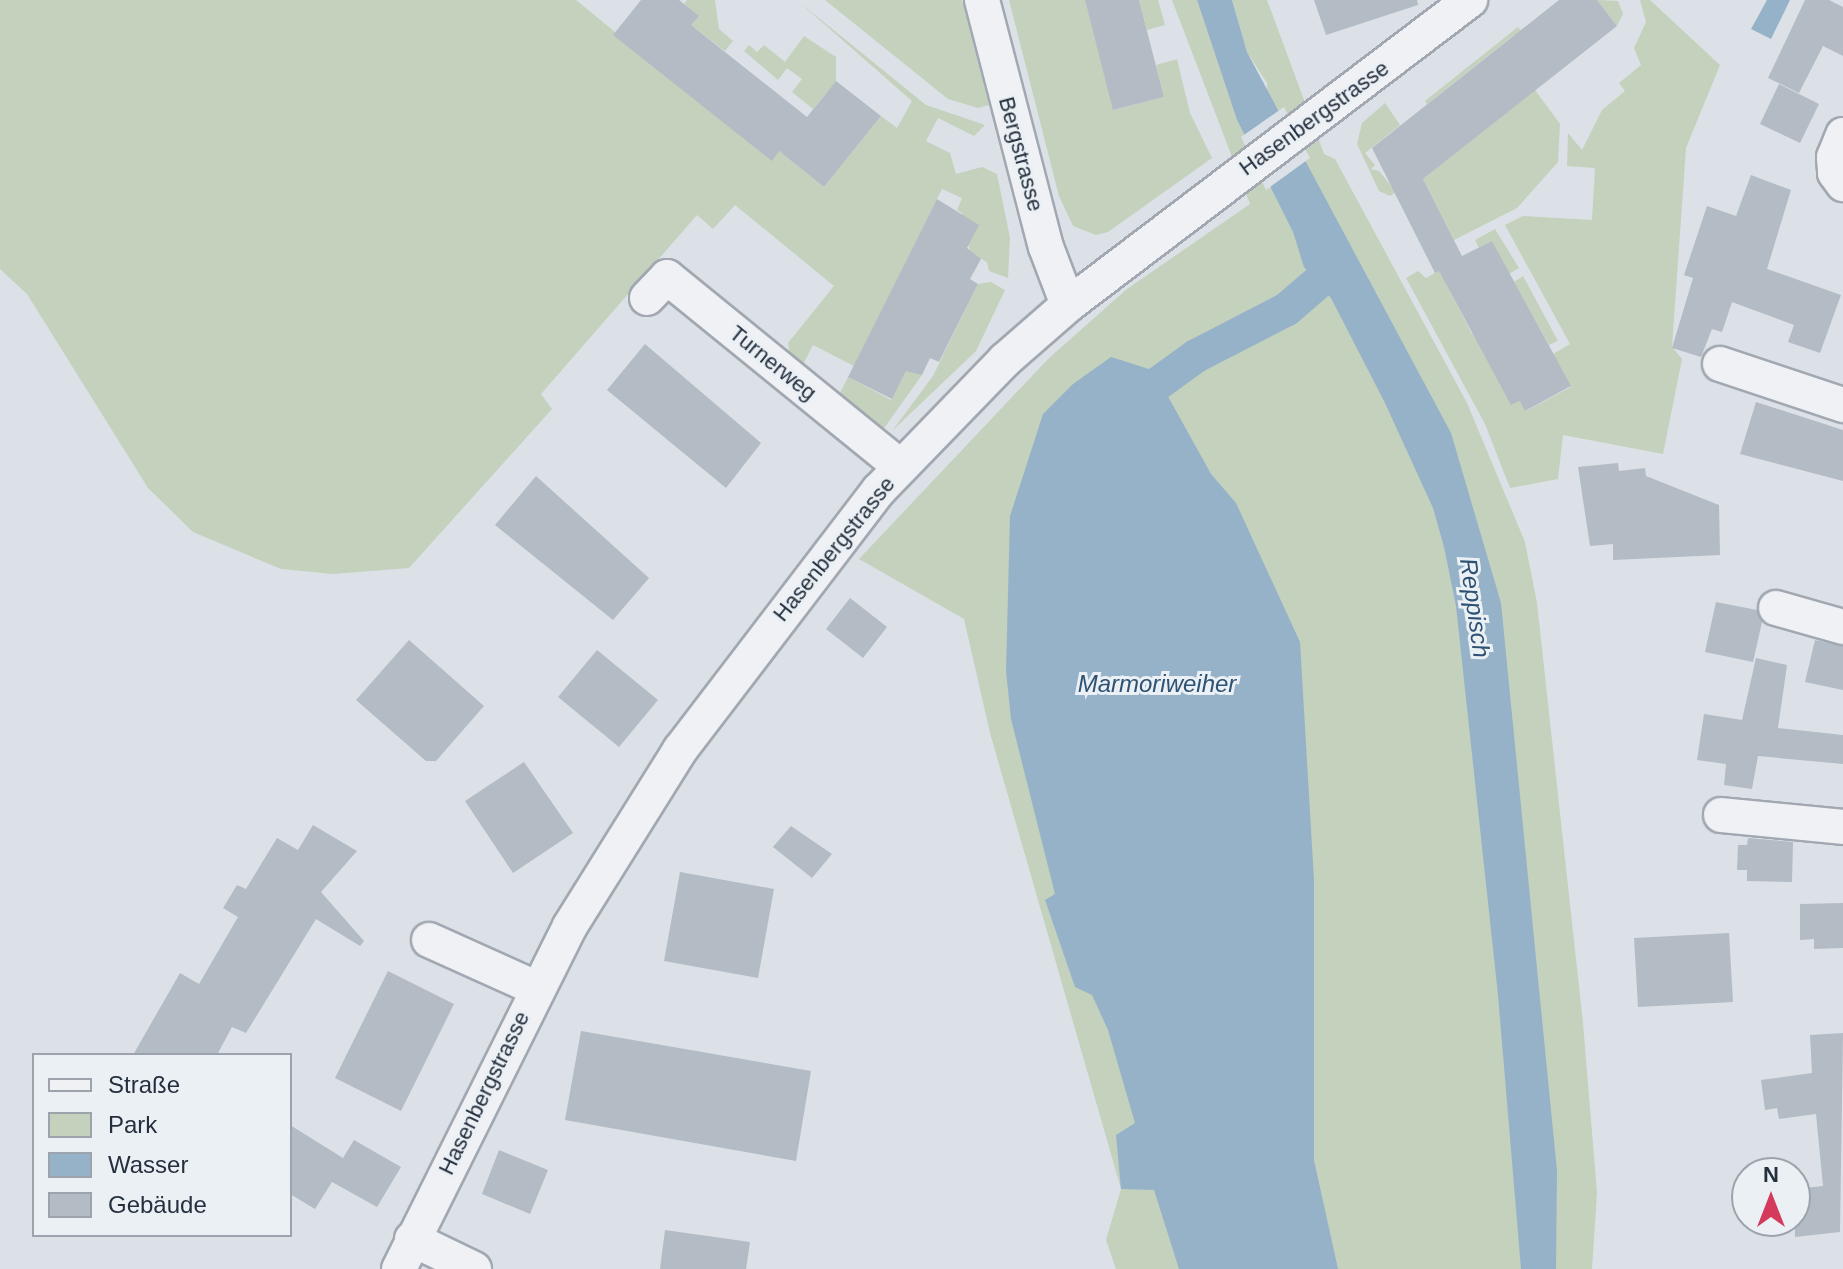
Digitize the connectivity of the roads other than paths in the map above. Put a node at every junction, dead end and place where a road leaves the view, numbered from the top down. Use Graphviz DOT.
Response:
graph roads {
  1 [pos="982,0"];
  2 [pos="1470,0"];
  3 [pos="1843,135"];
  4 [pos="1843,184"];
  5 [pos="647,298"];
  6 [pos="1068,305"];
  7 [pos="1720,364"];
  8 [pos="1843,405"];
  9 [pos="901,467"];
  10 [pos="1776,608"];
  11 [pos="1843,627"];
  12 [pos="1721,815"];
  13 [pos="1843,827"];
  14 [pos="429,940"];
  15 [pos="536,988"];
  16 [pos="405,1254"];
  17 [pos="474,1269"];
  1 -- 6 [label="street, Bergstrasse"];
  2 -- 6 [label="street, Hasenbergstrasse"];
  3 -- 4 [label="street"];
  5 -- 9 [label="street, Turnerweg"];
  6 -- 9 [label="street, Hasenbergstrasse"];
  7 -- 8 [label="street"];
  9 -- 15 [label="street, Hasenbergstrasse"];
  10 -- 11 [label="street"];
  12 -- 13 [label="street"];
  14 -- 15 [label="street"];
  15 -- 16 [label="street, Hasenbergstrasse"];
  16 -- 17 [label="street"];
}
